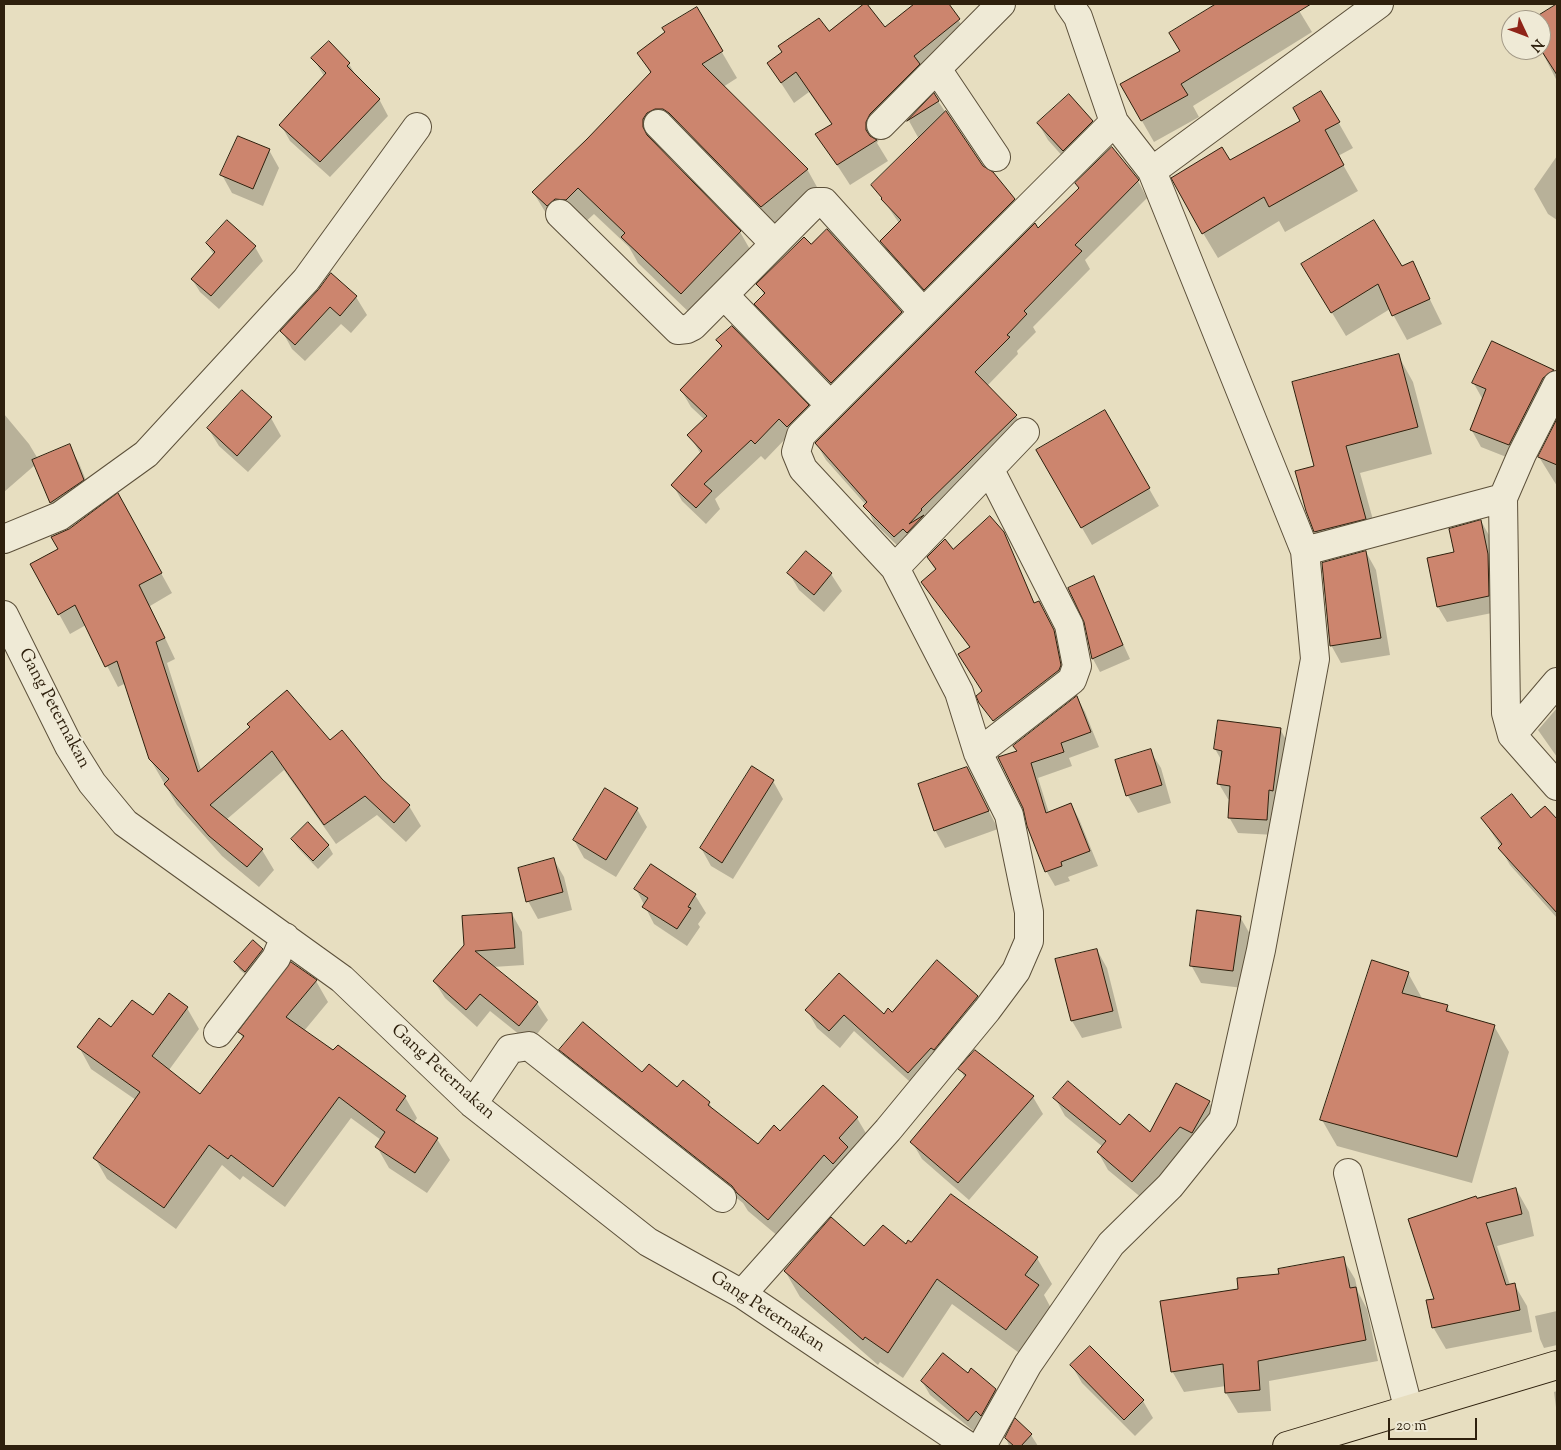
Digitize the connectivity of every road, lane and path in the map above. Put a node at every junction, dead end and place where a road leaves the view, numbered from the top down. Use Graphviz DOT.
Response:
graph roads {
  1 [pos="1001,4"];
  2 [pos="1069,4"];
  3 [pos="1379,4"];
  4 [pos="937,69"];
  5 [pos="1114,122"];
  6 [pos="658,124"];
  7 [pos="881,125"];
  8 [pos="417,127"];
  9 [pos="996,157"];
  10 [pos="1152,172"];
  11 [pos="560,214"];
  12 [pos="774,243"];
  13 [pos="724,295"];
  14 [pos="923,312"];
  15 [pos="1557,385"];
  16 [pos="830,405"];
  17 [pos="1025,432"];
  18 [pos="990,470"];
  19 [pos="1503,498"];
  20 [pos="4,538"];
  21 [pos="1305,551"];
  22 [pos="895,568"];
  23 [pos="4,615"];
  24 [pos="1557,682"];
  25 [pos="1512,735"];
  26 [pos="978,753"];
  27 [pos="1557,786"];
  28 [pos="285,937"];
  29 [pos="218,1033"];
  30 [pos="473,1104"];
  31 [pos="1348,1173"];
  32 [pos="722,1198"];
  33 [pos="742,1294"];
  34 [pos="1557,1365"];
  35 [pos="1409,1411"];
  36 [pos="968,1446"];
  37 [pos="982,1446"];
  38 [pos="1287,1446"];
  1 -- 4 [label="street"];
  2 -- 5 [label="street"];
  3 -- 10 [label="street"];
  4 -- 7 [label="street"];
  4 -- 9 [label="street"];
  5 -- 10 [label="street"];
  5 -- 14 [label="street"];
  6 -- 12 [label="street"];
  8 -- 20 [label="street"];
  10 -- 21 [label="street"];
  11 -- 13 [label="street"];
  12 -- 13 [label="street"];
  12 -- 14 [label="street"];
  13 -- 16 [label="street"];
  14 -- 16 [label="street"];
  15 -- 19 [label="street"];
  16 -- 22 [label="street"];
  17 -- 18 [label="street"];
  18 -- 22 [label="street"];
  18 -- 26 [label="street"];
  19 -- 21 [label="street"];
  19 -- 25 [label="street"];
  21 -- 37 [label="street"];
  22 -- 26 [label="street"];
  23 -- 28 [label="street, Gang Peternakan"];
  24 -- 25 [label="street"];
  25 -- 27 [label="street"];
  26 -- 33 [label="street"];
  28 -- 29 [label="street"];
  28 -- 30 [label="street, Gang Peternakan"];
  30 -- 32 [label="street"];
  30 -- 33 [label="street, Gang Peternakan"];
  31 -- 35 [label="street"];
  33 -- 36 [label="street, Gang Peternakan"];
  34 -- 35 [label="highway"];
  35 -- 38 [label="highway"];
}
